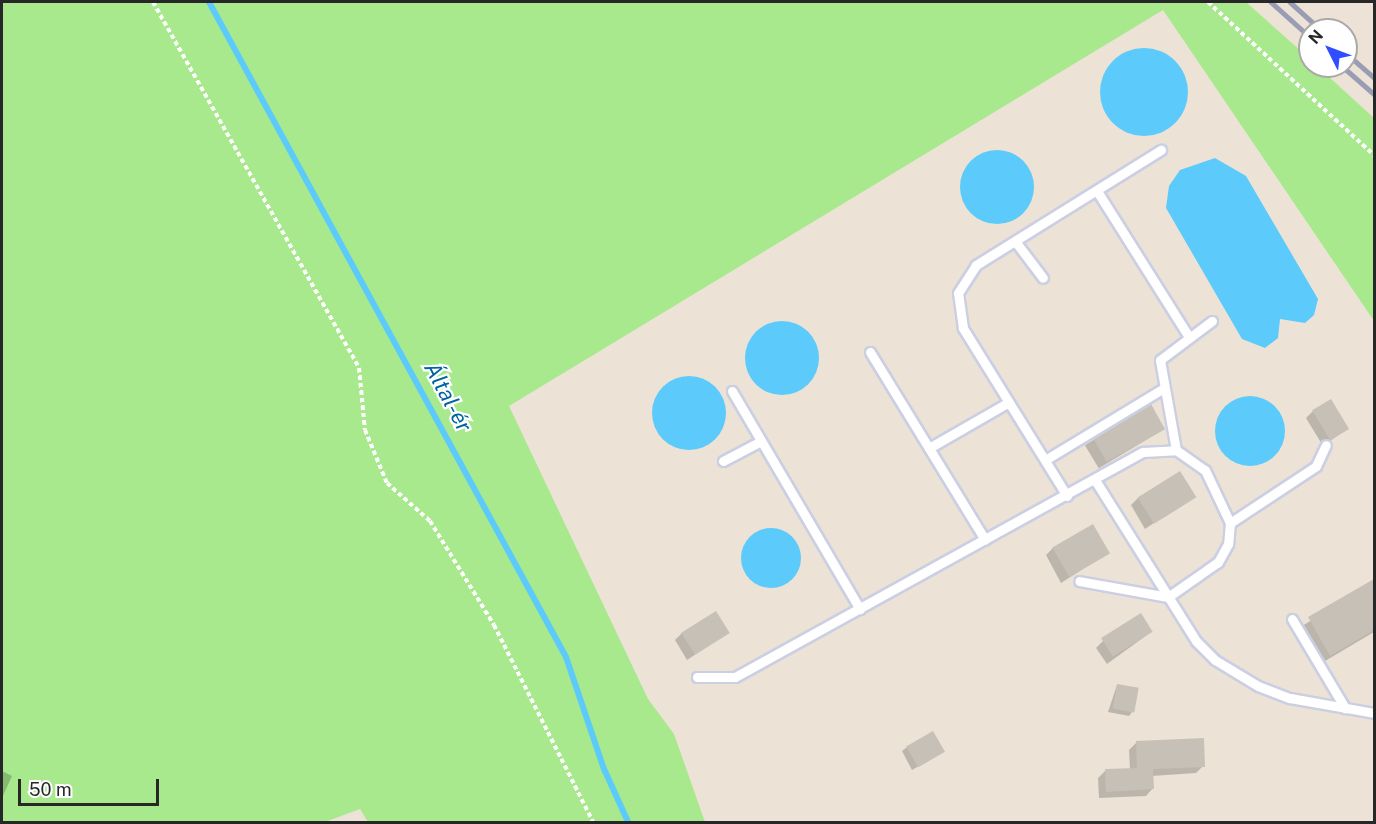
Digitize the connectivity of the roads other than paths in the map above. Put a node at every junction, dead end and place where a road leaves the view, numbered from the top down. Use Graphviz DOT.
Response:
graph roads {
  1 [pos="1161,150"];
  2 [pos="1097,191"];
  3 [pos="1016,241"];
  4 [pos="1043,278"];
  5 [pos="1212,321"];
  6 [pos="1190,337"];
  7 [pos="870,352"];
  8 [pos="1164,388"];
  9 [pos="732,391"];
  10 [pos="1009,402"];
  11 [pos="761,441"];
  12 [pos="1326,445"];
  13 [pos="929,448"];
  14 [pos="1176,450"];
  15 [pos="1045,460"];
  16 [pos="723,461"];
  17 [pos="1095,480"];
  18 [pos="1067,496"];
  19 [pos="1230,523"];
  20 [pos="985,540"];
  21 [pos="1079,581"];
  22 [pos="1168,597"];
  23 [pos="860,609"];
  24 [pos="1292,619"];
  25 [pos="697,677"];
  26 [pos="1345,708"];
  27 [pos="1374,713"];
  1 -- 2 [label="lane"];
  2 -- 3 [label="lane"];
  2 -- 6 [label="lane"];
  3 -- 4 [label="lane"];
  3 -- 10 [label="lane"];
  5 -- 6 [label="lane"];
  6 -- 8 [label="lane"];
  7 -- 13 [label="lane"];
  8 -- 14 [label="lane"];
  8 -- 15 [label="lane"];
  9 -- 11 [label="lane"];
  10 -- 13 [label="lane"];
  10 -- 15 [label="lane"];
  11 -- 16 [label="lane"];
  11 -- 23 [label="lane"];
  12 -- 19 [label="lane"];
  13 -- 20 [label="lane"];
  14 -- 17 [label="lane"];
  14 -- 19 [label="lane"];
  15 -- 18 [label="lane"];
  17 -- 18 [label="lane"];
  17 -- 22 [label="lane"];
  18 -- 20 [label="lane"];
  19 -- 22 [label="lane"];
  20 -- 23 [label="lane"];
  21 -- 22 [label="lane"];
  22 -- 26 [label="lane"];
  23 -- 25 [label="lane"];
  24 -- 26 [label="lane"];
  26 -- 27 [label="lane"];
}
